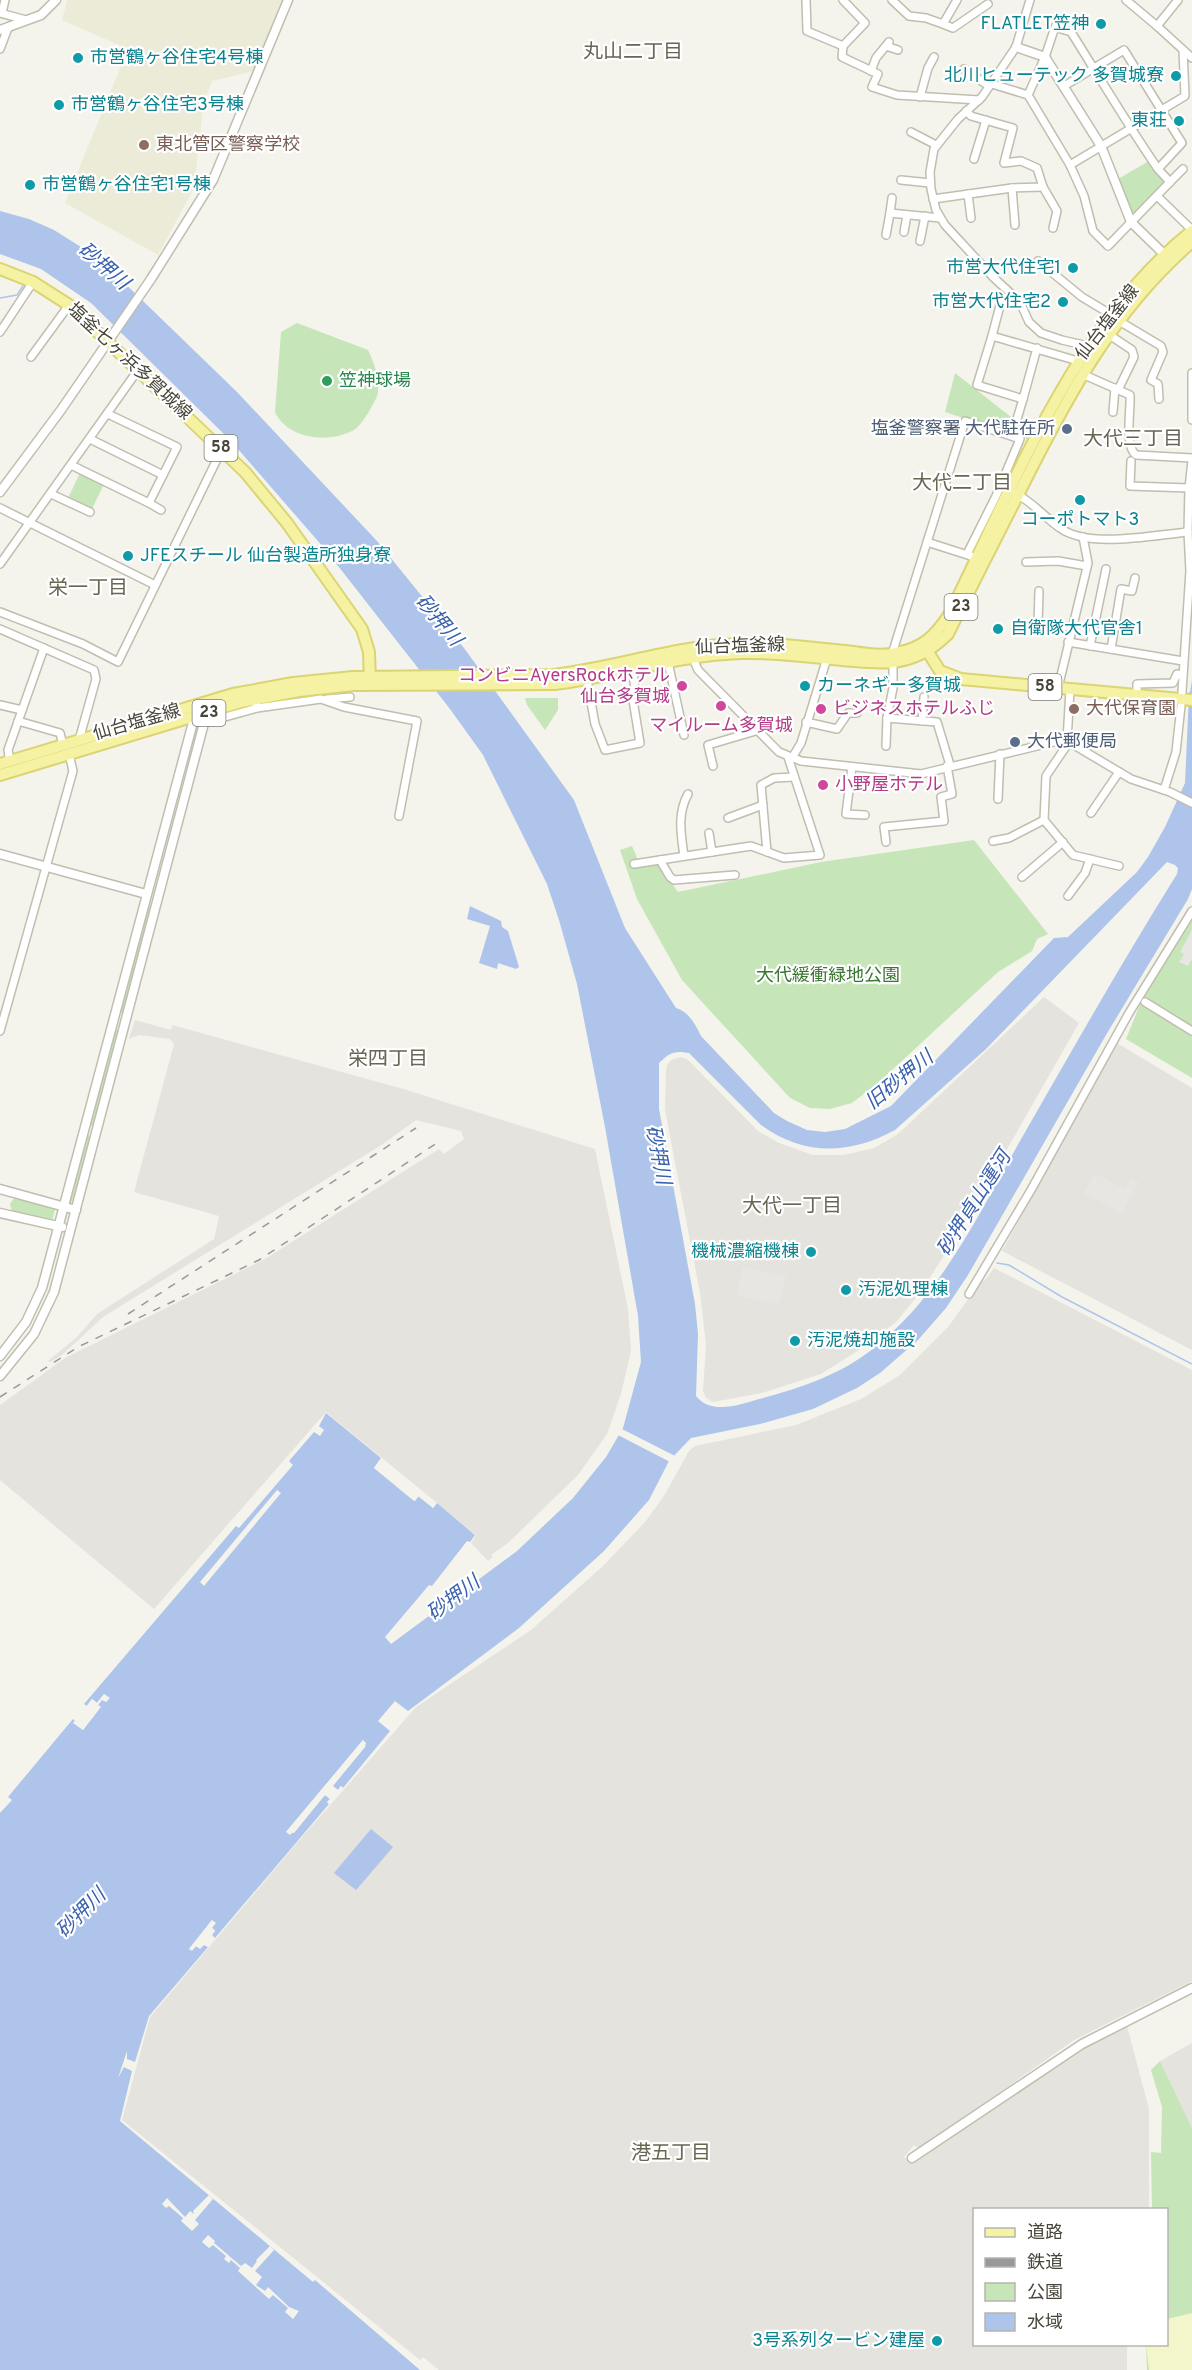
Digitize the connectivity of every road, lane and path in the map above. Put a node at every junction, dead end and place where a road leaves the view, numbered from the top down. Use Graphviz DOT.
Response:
graph roads {
  1 [pos="5,0"];
  2 [pos="56,0"];
  3 [pos="288,0"];
  4 [pos="806,0"];
  5 [pos="843,0"];
  6 [pos="892,0"];
  7 [pos="957,0"];
  8 [pos="1030,0"];
  9 [pos="1126,0"];
  10 [pos="1178,0"];
  11 [pos="987,4"];
  12 [pos="1,13"];
  13 [pos="30,21"];
  14 [pos="943,24"];
  15 [pos="1157,26"];
  16 [pos="4,29"];
  17 [pos="843,46"];
  18 [pos="1016,47"];
  19 [pos="0,49"];
  20 [pos="898,50"];
  21 [pos="1184,50"];
  22 [pos="934,57"];
  23 [pos="1046,57"];
  24 [pos="1192,58"];
  25 [pos="1094,68"];
  26 [pos="964,69"];
  27 [pos="871,70"];
  28 [pos="991,85"];
  29 [pos="1064,86"];
  30 [pos="1028,96"];
  31 [pos="920,97"];
  32 [pos="979,100"];
  33 [pos="966,111"];
  34 [pos="1161,111"];
  35 [pos="986,120"];
  36 [pos="1131,129"];
  37 [pos="911,132"];
  38 [pos="936,145"];
  39 [pos="1101,146"];
  40 [pos="974,159"];
  41 [pos="1070,165"];
  42 [pos="1158,169"];
  43 [pos="1183,169"];
  44 [pos="901,180"];
  45 [pos="1170,182"];
  46 [pos="930,183"];
  47 [pos="1043,187"];
  48 [pos="1012,188"];
  49 [pos="968,194"];
  50 [pos="1157,196"];
  51 [pos="892,198"];
  52 [pos="933,199"];
  53 [pos="890,213"];
  54 [pos="907,215"];
  55 [pos="925,216"];
  56 [pos="940,218"];
  57 [pos="971,218"];
  58 [pos="1131,222"];
  59 [pos="1016,225"];
  60 [pos="1053,228"];
  61 [pos="1192,230"];
  62 [pos="904,232"];
  63 [pos="886,235"];
  64 [pos="920,241"];
  65 [pos="1192,242"];
  66 [pos="1167,258"];
  67 [pos="1038,261"];
  68 [pos="0,269"];
  69 [pos="33,282"];
  70 [pos="1002,298"];
  71 [pos="69,304"];
  72 [pos="1115,318"];
  73 [pos="0,332"];
  74 [pos="1108,334"];
  75 [pos="992,336"];
  76 [pos="111,337"];
  77 [pos="1094,347"];
  78 [pos="1037,348"];
  79 [pos="31,357"];
  80 [pos="1078,362"];
  81 [pos="138,370"];
  82 [pos="1192,373"];
  83 [pos="1082,374"];
  84 [pos="1117,389"];
  85 [pos="1023,399"];
  86 [pos="1160,399"];
  87 [pos="1113,412"];
  88 [pos="108,414"];
  89 [pos="1017,419"];
  90 [pos="1192,420"];
  91 [pos="90,439"];
  92 [pos="222,449"];
  93 [pos="1192,460"];
  94 [pos="1131,461"];
  95 [pos="71,465"];
  96 [pos="163,474"];
  97 [pos="1189,488"];
  98 [pos="0,492"];
  99 [pos="1014,493"];
  100 [pos="51,494"];
  101 [pos="149,503"];
  102 [pos="0,508"];
  103 [pos="161,510"];
  104 [pos="90,512"];
  105 [pos="29,523"];
  106 [pos="1188,532"];
  107 [pos="1083,537"];
  108 [pos="927,542"];
  109 [pos="972,556"];
  110 [pos="1026,562"];
  111 [pos="0,564"];
  112 [pos="1087,566"];
  113 [pos="1106,569"];
  114 [pos="1135,578"];
  115 [pos="155,585"];
  116 [pos="1039,591"];
  117 [pos="0,612"];
  118 [pos="1071,627"];
  119 [pos="0,630"];
  120 [pos="1068,642"];
  121 [pos="1090,646"];
  122 [pos="44,648"];
  123 [pos="925,648"];
  124 [pos="1112,649"];
  125 [pos="690,653"];
  126 [pos="827,658"];
  127 [pos="893,658"];
  128 [pos="1183,661"];
  129 [pos="668,662"];
  130 [pos="633,671"];
  131 [pos="1182,675"];
  132 [pos="587,680"];
  133 [pos="370,681"];
  134 [pos="497,681"];
  135 [pos="1058,688"];
  136 [pos="1070,689"];
  137 [pos="1137,695"];
  138 [pos="350,697"];
  139 [pos="924,697"];
  140 [pos="321,699"];
  141 [pos="1185,699"];
  142 [pos="210,702"];
  143 [pos="256,704"];
  144 [pos="0,705"];
  145 [pos="197,706"];
  146 [pos="22,710"];
  147 [pos="857,712"];
  148 [pos="206,714"];
  149 [pos="225,717"];
  150 [pos="194,718"];
  151 [pos="887,718"];
  152 [pos="18,721"];
  153 [pos="922,721"];
  154 [pos="806,722"];
  155 [pos="759,730"];
  156 [pos="684,735"];
  157 [pos="79,740"];
  158 [pos="1068,741"];
  159 [pos="886,746"];
  160 [pos="66,749"];
  161 [pos="1000,754"];
  162 [pos="790,758"];
  163 [pos="5,763"];
  164 [pos="713,766"];
  165 [pos="949,766"];
  166 [pos="852,767"];
  167 [pos="1119,772"];
  168 [pos="0,775"];
  169 [pos="794,777"];
  170 [pos="1167,791"];
  171 [pos="688,794"];
  172 [pos="998,799"];
  173 [pos="1192,803"];
  174 [pos="763,805"];
  175 [pos="1091,813"];
  176 [pos="865,815"];
  177 [pos="399,816"];
  178 [pos="167,817"];
  179 [pos="728,818"];
  180 [pos="178,819"];
  181 [pos="1044,820"];
  182 [pos="709,832"];
  183 [pos="993,841"];
  184 [pos="886,842"];
  185 [pos="1063,842"];
  186 [pos="712,852"];
  187 [pos="767,852"];
  188 [pos="0,854"];
  189 [pos="684,856"];
  190 [pos="1090,859"];
  191 [pos="660,860"];
  192 [pos="634,864"];
  193 [pos="46,866"];
  194 [pos="1119,866"];
  195 [pos="735,875"];
  196 [pos="1023,877"];
  197 [pos="146,894"];
  198 [pos="158,895"];
  199 [pos="1068,896"];
  200 [pos="1192,911"];
  201 [pos="1145,1002"];
  202 [pos="0,1031"];
  203 [pos="1192,1031"];
  204 [pos="0,1189"];
  205 [pos="63,1206"];
  206 [pos="76,1210"];
  207 [pos="0,1213"];
  208 [pos="71,1227"];
  209 [pos="57,1228"];
  210 [pos="969,1293"];
  211 [pos="0,1356"];
  212 [pos="0,1376"];
  213 [pos="1192,1988"];
  214 [pos="912,2158"];
  1 -- 12 [label="street"];
  2 -- 13 [label="street"];
  3 -- 76 [label="street"];
  4 -- 17 [label="street"];
  5 -- 17 [label="street"];
  6 -- 14 [label="street"];
  7 -- 14 [label="street"];
  8 -- 18 [label="street"];
  9 -- 15 [label="street"];
  10 -- 15 [label="street"];
  11 -- 14 [label="street"];
  12 -- 13 [label="street"];
  13 -- 16 [label="street"];
  15 -- 21 [label="street"];
  16 -- 19 [label="street"];
  17 -- 27 [label="street"];
  18 -- 23 [label="street"];
  18 -- 28 [label="street"];
  20 -- 27 [label="street"];
  21 -- 24 [label="street"];
  21 -- 34 [label="street"];
  22 -- 31 [label="street"];
  23 -- 25 [label="street"];
  23 -- 29 [label="street"];
  23 -- 30 [label="street"];
  25 -- 29 [label="street"];
  25 -- 34 [label="street"];
  25 -- 36 [label="street"];
  26 -- 28 [label="street"];
  27 -- 31 [label="street"];
  28 -- 30 [label="street"];
  28 -- 32 [label="street"];
  29 -- 39 [label="street"];
  30 -- 41 [label="street"];
  31 -- 32 [label="street"];
  32 -- 33 [label="street"];
  33 -- 35 [label="street"];
  33 -- 38 [label="street"];
  34 -- 36 [label="street"];
  34 -- 42 [label="street"];
  35 -- 40 [label="street"];
  35 -- 47 [label="street"];
  36 -- 39 [label="street"];
  36 -- 42 [label="street"];
  37 -- 38 [label="street"];
  38 -- 46 [label="street"];
  39 -- 41 [label="street"];
  39 -- 58 [label="street"];
  41 -- 58 [label="street"];
  42 -- 45 [label="street"];
  43 -- 45 [label="street"];
  44 -- 46 [label="street"];
  45 -- 50 [label="street"];
  46 -- 52 [label="street"];
  47 -- 48 [label="street"];
  47 -- 60 [label="street"];
  48 -- 49 [label="street"];
  48 -- 59 [label="street"];
  49 -- 52 [label="street"];
  49 -- 57 [label="street"];
  50 -- 58 [label="street"];
  50 -- 61 [label="street"];
  51 -- 53 [label="street"];
  52 -- 56 [label="street"];
  53 -- 54 [label="street"];
  53 -- 63 [label="street"];
  54 -- 55 [label="street"];
  54 -- 62 [label="street"];
  55 -- 56 [label="street"];
  55 -- 64 [label="street"];
  56 -- 77 [label="street"];
  58 -- 66 [label="street"];
  61 -- 66 [label="main road, 仙台塩釜線 / 23"];
  65 -- 66 [label="main road, 仙台塩釜線 / 23"];
  66 -- 72 [label="main road, 仙台塩釜線 / 23"];
  67 -- 72 [label="street"];
  68 -- 69 [label="main road, 塩釜七ヶ浜多賀城線 / 58"];
  69 -- 71 [label="main road, 塩釜七ヶ浜多賀城線 / 58"];
  69 -- 73 [label="street"];
  70 -- 75 [label="street"];
  71 -- 76 [label="main road, 塩釜七ヶ浜多賀城線 / 58"];
  71 -- 79 [label="street"];
  72 -- 74 [label="main road, 仙台塩釜線 / 23"];
  72 -- 77 [label="main road, 仙台塩釜線 / 23"];
  72 -- 86 [label="street"];
  74 -- 77 [label="main road, 仙台塩釜線 / 23"];
  74 -- 84 [label="street"];
  75 -- 78 [label="street"];
  75 -- 85 [label="street"];
  76 -- 81 [label="main road, 塩釜七ヶ浜多賀城線 / 58"];
  76 -- 98 [label="street"];
  77 -- 80 [label="main road, 仙台塩釜線 / 23"];
  77 -- 83 [label="main road, 仙台塩釜線 / 23"];
  78 -- 80 [label="street"];
  78 -- 85 [label="street"];
  80 -- 99 [label="main road, 仙台塩釜線 / 23"];
  81 -- 88 [label="street"];
  81 -- 92 [label="main road, 塩釜七ヶ浜多賀城線 / 58"];
  82 -- 90 [label="street"];
  83 -- 84 [label="street"];
  83 -- 99 [label="main road, 仙台塩釜線 / 23"];
  84 -- 87 [label="street"];
  84 -- 93 [label="street"];
  85 -- 89 [label="street"];
  88 -- 91 [label="street"];
  88 -- 96 [label="street"];
  91 -- 95 [label="street"];
  91 -- 96 [label="street"];
  92 -- 115 [label="street"];
  92 -- 133 [label="main road, 塩釜七ヶ浜多賀城線 / 58"];
  93 -- 97 [label="street"];
  94 -- 97 [label="street"];
  95 -- 100 [label="street"];
  95 -- 101 [label="street"];
  96 -- 101 [label="street"];
  97 -- 106 [label="street"];
  99 -- 107 [label="street"];
  99 -- 109 [label="main road, 仙台塩釜線 / 23"];
  99 -- 123 [label="main road, 仙台塩釜線 / 23"];
  100 -- 104 [label="street"];
  100 -- 105 [label="street"];
  101 -- 103 [label="street"];
  102 -- 105 [label="street"];
  105 -- 111 [label="street"];
  105 -- 115 [label="street"];
  106 -- 107 [label="street"];
  106 -- 128 [label="street"];
  107 -- 112 [label="street"];
  108 -- 109 [label="street"];
  108 -- 109 [label="street"];
  108 -- 127 [label="street"];
  109 -- 123 [label="main road, 仙台塩釜線 / 23"];
  110 -- 112 [label="street"];
  112 -- 118 [label="street"];
  113 -- 121 [label="street"];
  114 -- 124 [label="street"];
  115 -- 117 [label="street"];
  116 -- 118 [label="street"];
  118 -- 120 [label="street"];
  119 -- 122 [label="street"];
  120 -- 121 [label="street"];
  120 -- 135 [label="street"];
  121 -- 124 [label="street"];
  122 -- 146 [label="street"];
  122 -- 157 [label="street"];
  123 -- 127 [label="main road, 仙台塩釜線 / 23"];
  123 -- 135 [label="main road, 58"];
  124 -- 128 [label="street"];
  125 -- 126 [label="main road, 仙台塩釜線 / 23"];
  125 -- 127 [label="main road, 仙台塩釜線 / 23"];
  125 -- 129 [label="main road, 仙台塩釜線 / 23"];
  125 -- 134 [label="main road, 仙台塩釜線 / 23"];
  125 -- 155 [label="street"];
  126 -- 127 [label="main road, 仙台塩釜線 / 23"];
  126 -- 154 [label="street"];
  127 -- 151 [label="street"];
  128 -- 131 [label="street"];
  129 -- 130 [label="main road, 仙台塩釜線 / 23"];
  129 -- 156 [label="street"];
  130 -- 132 [label="main road, 仙台塩釜線 / 23"];
  130 -- 132 [label="street"];
  131 -- 137 [label="street"];
  131 -- 141 [label="street"];
  132 -- 134 [label="main road, 仙台塩釜線 / 23"];
  133 -- 134 [label="main road, 仙台塩釜線 / 23"];
  133 -- 142 [label="main road, 仙台塩釜線 / 23"];
  133 -- 143 [label="main road, 仙台塩釜線 / 23"];
  135 -- 136 [label="main road, 58"];
  136 -- 137 [label="main road, 58"];
  136 -- 158 [label="street"];
  137 -- 141 [label="main road, 58"];
  138 -- 140 [label="street"];
  139 -- 153 [label="street"];
  140 -- 143 [label="street"];
  140 -- 177 [label="street"];
  141 -- 170 [label="street"];
  142 -- 145 [label="main road, 仙台塩釜線 / 23"];
  142 -- 148 [label="street"];
  143 -- 148 [label="main road, 仙台塩釜線 / 23"];
  143 -- 149 [label="street"];
  144 -- 146 [label="street"];
  145 -- 150 [label="street"];
  145 -- 157 [label="main road, 仙台塩釜線 / 23"];
  146 -- 152 [label="street"];
  147 -- 154 [label="street"];
  148 -- 150 [label="main road, 仙台塩釜線 / 23"];
  148 -- 180 [label="street"];
  150 -- 160 [label="main road, 仙台塩釜線 / 23"];
  150 -- 178 [label="street"];
  151 -- 153 [label="street"];
  151 -- 159 [label="street"];
  152 -- 160 [label="street"];
  152 -- 163 [label="street"];
  153 -- 165 [label="street"];
  154 -- 162 [label="street"];
  155 -- 162 [label="street"];
  155 -- 164 [label="street"];
  157 -- 160 [label="main road, 仙台塩釜線 / 23"];
  158 -- 161 [label="street"];
  158 -- 167 [label="street"];
  158 -- 181 [label="street"];
  160 -- 163 [label="main road, 仙台塩釜線 / 23"];
  160 -- 168 [label="main road, 仙台塩釜線 / 23"];
  160 -- 193 [label="street"];
  161 -- 165 [label="street"];
  161 -- 172 [label="street"];
  162 -- 166 [label="street"];
  162 -- 169 [label="street"];
  165 -- 166 [label="street"];
  165 -- 184 [label="street"];
  166 -- 176 [label="street"];
  167 -- 170 [label="street"];
  167 -- 175 [label="street"];
  169 -- 174 [label="street"];
  169 -- 187 [label="street"];
  170 -- 173 [label="street"];
  171 -- 189 [label="street"];
  174 -- 179 [label="street"];
  174 -- 187 [label="street"];
  178 -- 180 [label="street"];
  178 -- 197 [label="street"];
  180 -- 198 [label="street"];
  181 -- 183 [label="street"];
  181 -- 185 [label="street"];
  182 -- 186 [label="street"];
  185 -- 190 [label="street"];
  185 -- 196 [label="street"];
  186 -- 187 [label="street"];
  186 -- 189 [label="street"];
  188 -- 193 [label="street"];
  189 -- 191 [label="street"];
  190 -- 194 [label="street"];
  190 -- 199 [label="street"];
  191 -- 192 [label="street"];
  191 -- 195 [label="street"];
  193 -- 197 [label="street"];
  193 -- 202 [label="street"];
  197 -- 198 [label="street"];
  197 -- 205 [label="street"];
  198 -- 206 [label="street"];
  200 -- 210 [label="street"];
  201 -- 203 [label="street"];
  204 -- 205 [label="street"];
  205 -- 206 [label="street"];
  205 -- 209 [label="street"];
  206 -- 208 [label="street"];
  207 -- 209 [label="street"];
  208 -- 209 [label="street"];
  208 -- 212 [label="street"];
  209 -- 211 [label="street"];
  213 -- 214 [label="street"];
}
